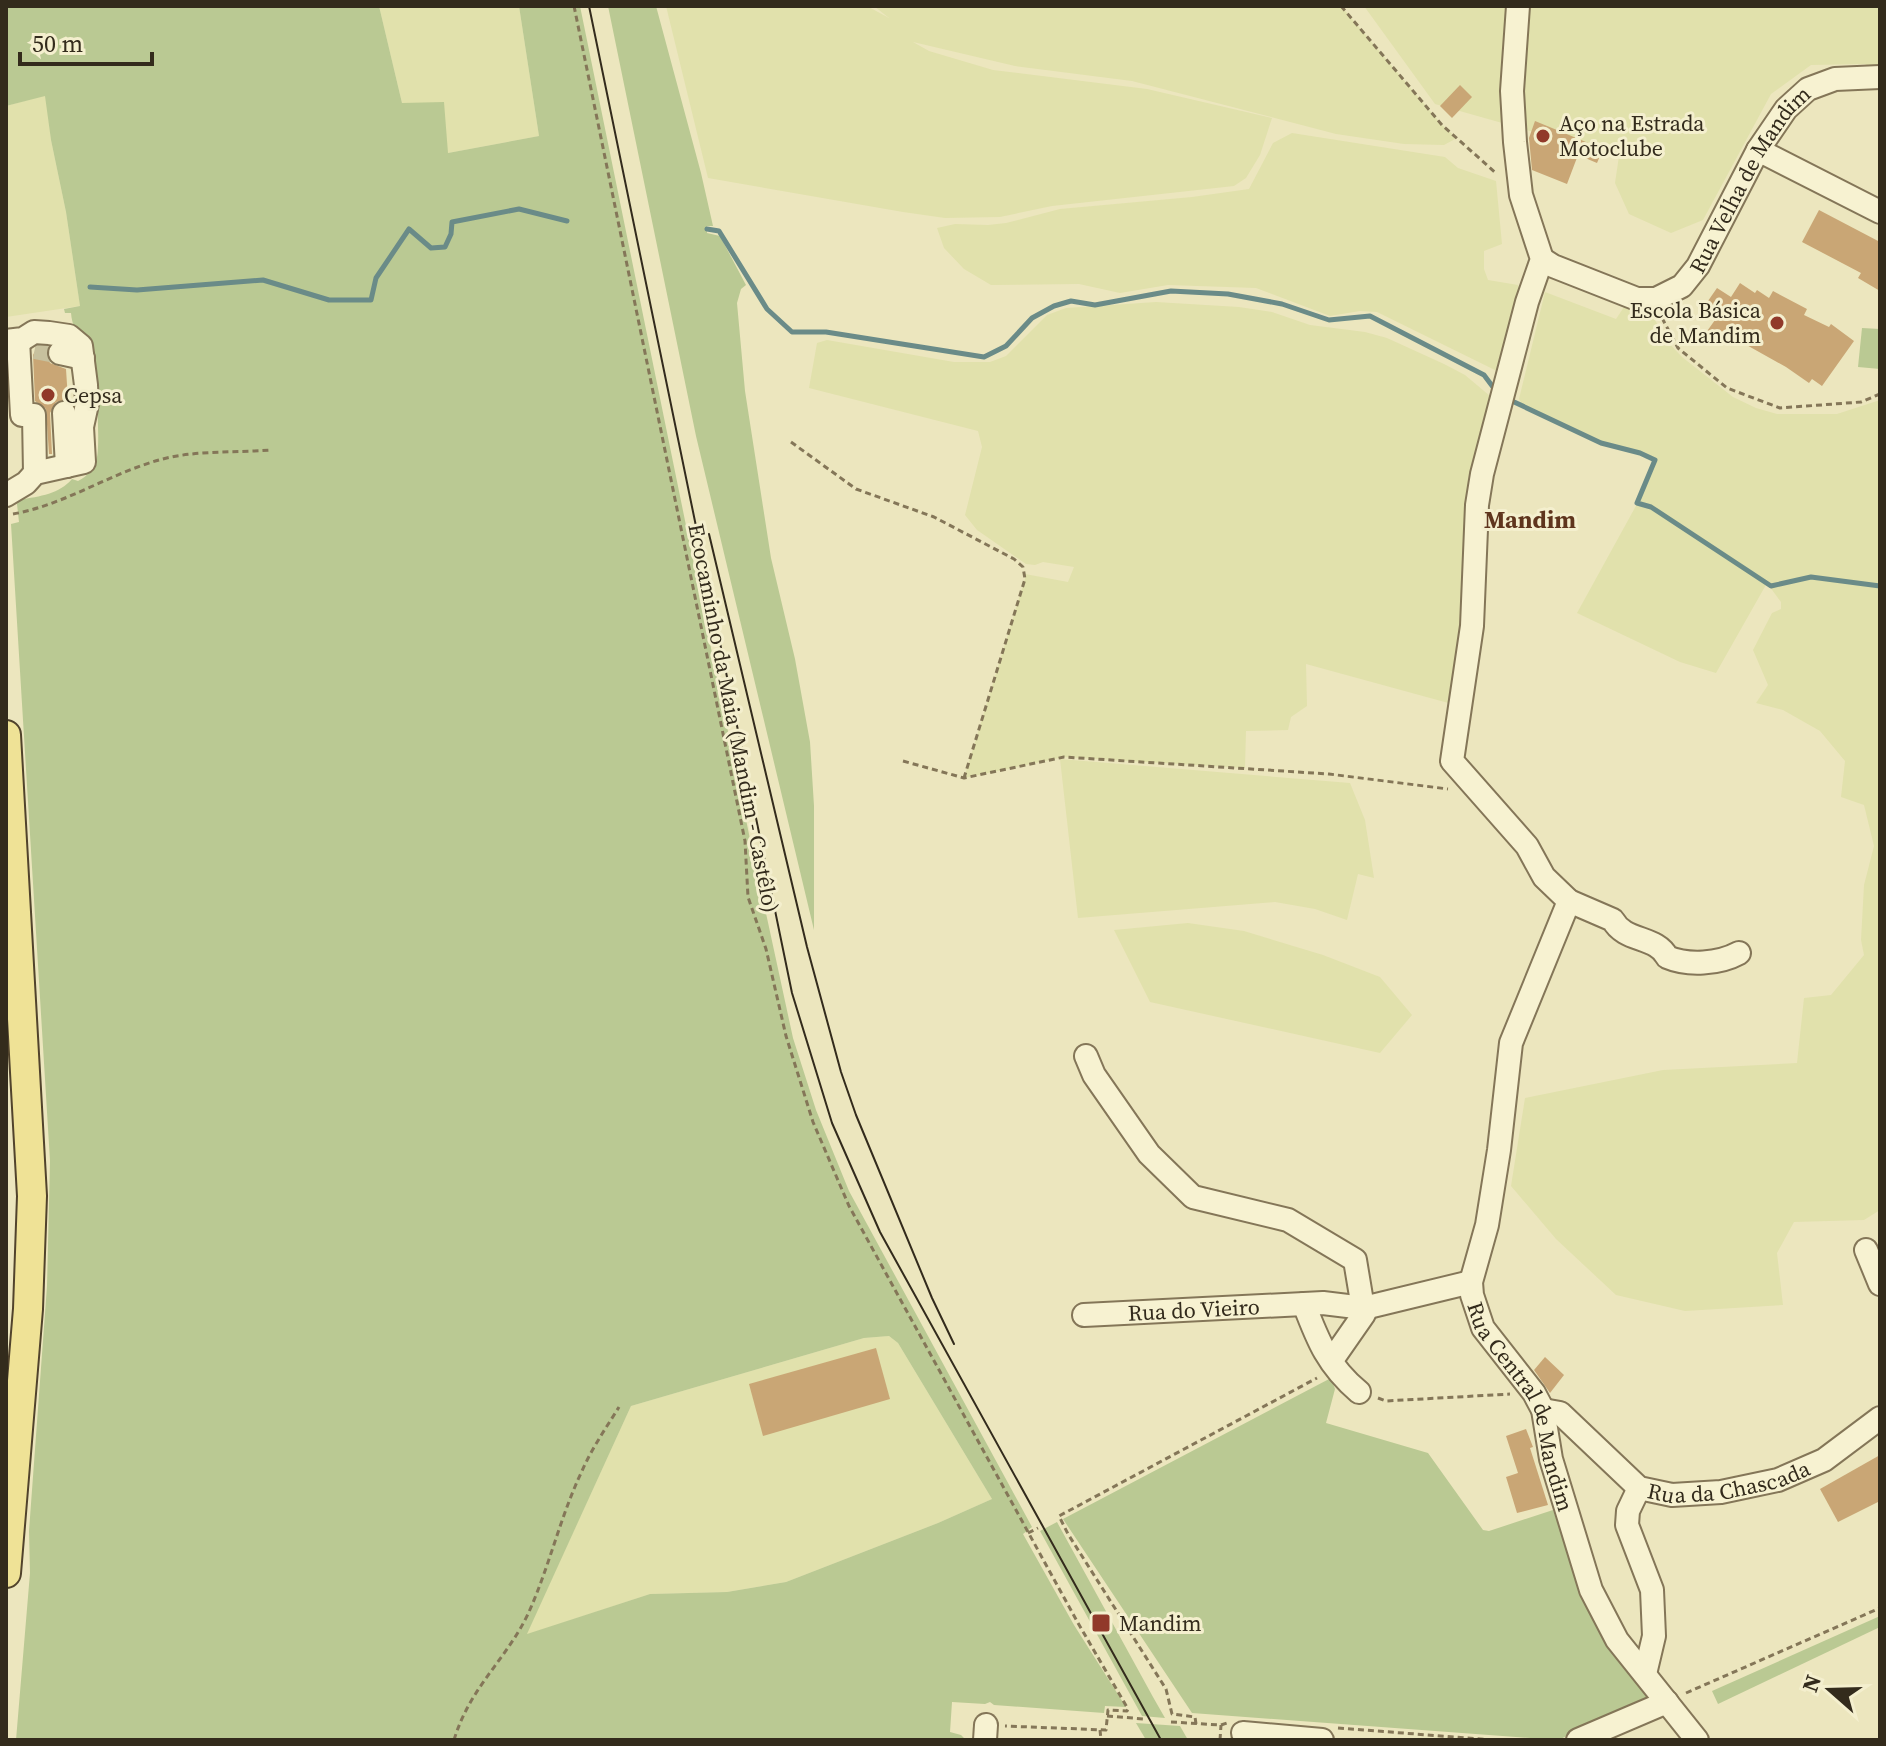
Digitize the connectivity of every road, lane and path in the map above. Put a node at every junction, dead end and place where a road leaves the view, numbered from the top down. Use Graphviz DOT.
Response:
graph roads {
  1 [pos="574,6"];
  2 [pos="1341,6"];
  3 [pos="1518,6"];
  4 [pos="1880,77"];
  5 [pos="1758,150"];
  6 [pos="1521,195"];
  7 [pos="1880,212"];
  8 [pos="1542,259"];
  9 [pos="1656,299"];
  10 [pos="20,342"];
  11 [pos="60,353"];
  12 [pos="83,358"];
  13 [pos="1880,394"];
  14 [pos="58,413"];
  15 [pos="791,442"];
  16 [pos="270,450"];
  17 [pos="51,469"];
  18 [pos="6,495"];
  19 [pos="6,516"];
  20 [pos="6,735"];
  21 [pos="903,761"];
  22 [pos="964,778"];
  23 [pos="1470,780"];
  24 [pos="1569,901"];
  25 [pos="1739,953"];
  26 [pos="1086,1056"];
  27 [pos="1866,1250"];
  28 [pos="1471,1282"];
  29 [pos="1880,1284"];
  30 [pos="1304,1304"];
  31 [pos="1364,1308"];
  32 [pos="1084,1315"];
  33 [pos="1332,1360"];
  34 [pos="1359,1392"];
  35 [pos="1538,1401"];
  36 [pos="619,1407"];
  37 [pos="1880,1418"];
  38 [pos="1639,1488"];
  39 [pos="1038,1528"];
  40 [pos="1027,1532"];
  41 [pos="7,1544"];
  42 [pos="6,1573"];
  43 [pos="1880,1608"];
  44 [pos="1645,1674"];
  45 [pos="1673,1699"];
  46 [pos="1107,1716"];
  47 [pos="1144,1719"];
  48 [pos="1171,1722"];
  49 [pos="1196,1724"];
  50 [pos="1221,1725"];
  51 [pos="1238,1726"];
  52 [pos="990,1730"];
  53 [pos="1100,1730"];
  54 [pos="1324,1733"];
  55 [pos="454,1740"];
  56 [pos="1101,1740"];
  57 [pos="1220,1740"];
  58 [pos="1493,1740"];
  59 [pos="1578,1740"];
  60 [pos="1697,1740"];
  1 -- 40 [label="path, Ecocaminho da Maia (Mandim - Castêlo)"];
  2 -- 6 [label="path"];
  3 -- 6 [label="street"];
  4 -- 5 [label="street, Rua Velha de Mandim"];
  5 -- 7 [label="street"];
  5 -- 9 [label="street, Rua Velha de Mandim"];
  6 -- 8 [label="street"];
  8 -- 9 [label="street"];
  8 -- 23 [label="street"];
  9 -- 13 [label="path"];
  10 -- 12 [label="street"];
  10 -- 14 [label="street"];
  11 -- 12 [label="street"];
  12 -- 14 [label="street"];
  14 -- 17 [label="street"];
  14 -- 17 [label="street"];
  15 -- 22 [label="path"];
  16 -- 19 [label="path"];
  17 -- 18 [label="street"];
  20 -- 41 [label="main road"];
  21 -- 22 [label="path"];
  22 -- 23 [label="path"];
  23 -- 24 [label="street"];
  24 -- 25 [label="street"];
  24 -- 28 [label="street, Rua Central de Mandim"];
  26 -- 31 [label="street"];
  27 -- 29 [label="street"];
  28 -- 31 [label="street, Rua do Vieiro"];
  28 -- 35 [label="street, Rua Central de Mandim"];
  30 -- 31 [label="street, Rua do Vieiro"];
  30 -- 32 [label="street, Rua do Vieiro"];
  30 -- 33 [label="street"];
  31 -- 33 [label="street"];
  33 -- 34 [label="street"];
  33 -- 49 [label="path"];
  34 -- 35 [label="path"];
  35 -- 38 [label="street, Rua da Chascada"];
  35 -- 44 [label="street, Rua Central de Mandim"];
  36 -- 55 [label="path"];
  37 -- 38 [label="street, Rua da Chascada"];
  38 -- 44 [label="street"];
  39 -- 40 [label="path"];
  40 -- 46 [label="path, Ecocaminho da Maia (Mandim - Castêlo)"];
  41 -- 42 [label="main road"];
  43 -- 45 [label="path"];
  44 -- 45 [label="street, Rua Central de Mandim"];
  45 -- 59 [label="street"];
  45 -- 60 [label="street, Rua Central de Mandim"];
  46 -- 47 [label="path"];
  46 -- 53 [label="path"];
  48 -- 49 [label="path"];
  49 -- 50 [label="path"];
  50 -- 51 [label="path"];
  50 -- 57 [label="path"];
  51 -- 54 [label="street"];
  52 -- 53 [label="path"];
  53 -- 56 [label="path"];
  54 -- 58 [label="path"];
}
